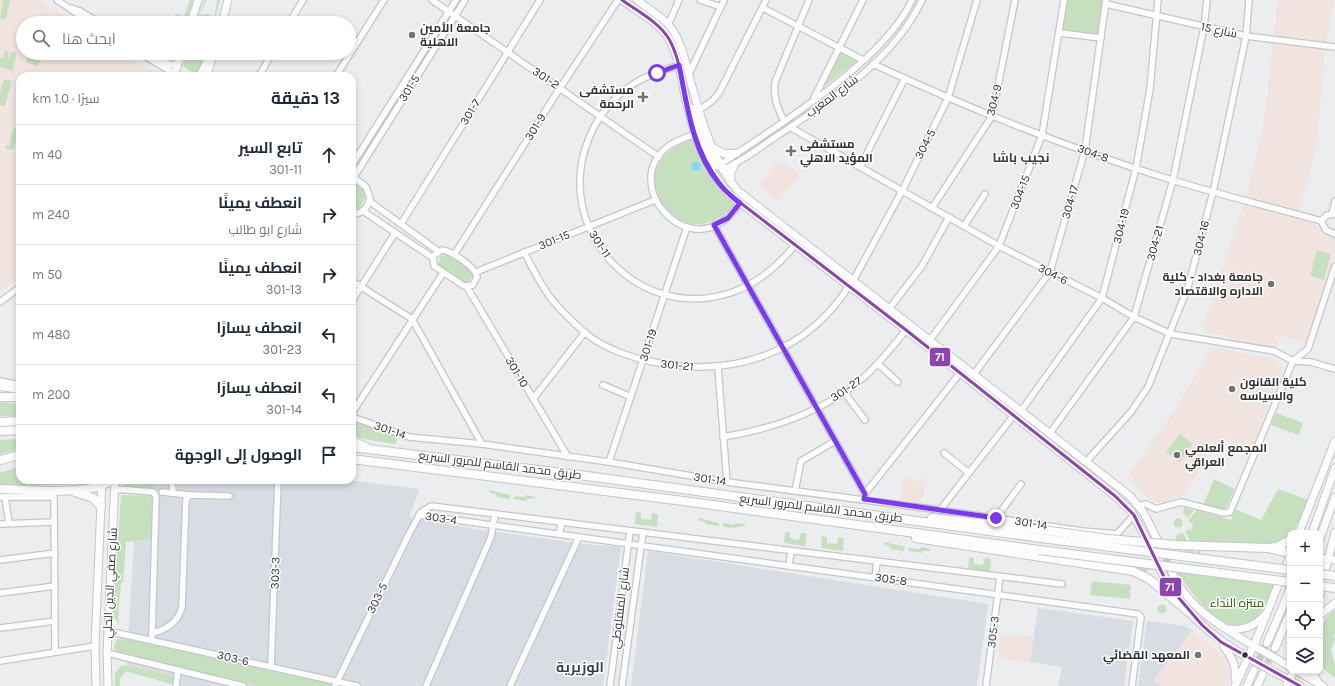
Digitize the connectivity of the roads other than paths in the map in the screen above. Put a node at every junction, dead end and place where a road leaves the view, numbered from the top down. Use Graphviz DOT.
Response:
graph roads {
  1 [pos="57,0"];
  2 [pos="198,0"];
  3 [pos="228,0"];
  4 [pos="302,0"];
  5 [pos="384,0"];
  6 [pos="432,0"];
  7 [pos="456,0"];
  8 [pos="464,0"];
  9 [pos="540,0"];
  10 [pos="618,0"];
  11 [pos="622,0"];
  12 [pos="637,0"];
  13 [pos="679,0"];
  14 [pos="700,0"];
  15 [pos="724,0"];
  16 [pos="766,0"];
  17 [pos="809,0"];
  18 [pos="863,0"];
  19 [pos="912,0"];
  20 [pos="922,0"];
  21 [pos="978,0"];
  22 [pos="1014,0"];
  23 [pos="1064,0"];
  24 [pos="1158,0"];
  25 [pos="1207,0"];
  26 [pos="1249,0"];
  27 [pos="1106,2"];
  28 [pos="721,7"];
  29 [pos="71,8"];
  30 [pos="763,8"];
  31 [pos="448,12"];
  32 [pos="82,16"];
  33 [pos="88,16"];
  34 [pos="193,16"];
  35 [pos="224,16"];
  36 [pos="292,16"];
  37 [pos="455,16"];
  38 [pos="1156,16"];
  39 [pos="668,25"];
  40 [pos="798,26"];
  41 [pos="1204,27"];
  42 [pos="1060,33"];
  43 [pos="1246,36"];
  44 [pos="1101,38"];
  45 [pos="356,44"];
  46 [pos="1335,47"];
  47 [pos="840,48"];
  48 [pos="423,52"];
  49 [pos="507,52"];
  50 [pos="430,56"];
  51 [pos="151,60"];
  52 [pos="162,60"];
  53 [pos="208,60"];
  54 [pos="210,60"];
  55 [pos="268,60"];
  56 [pos="346,60"];
  57 [pos="863,60"];
  58 [pos="178,62"];
  59 [pos="874,64"];
  60 [pos="679,65"];
  61 [pos="170,72"];
  62 [pos="176,72"];
  63 [pos="202,72"];
  64 [pos="208,72"];
  65 [pos="261,72"];
  66 [pos="339,72"];
  67 [pos="689,74"];
  68 [pos="905,78"];
  69 [pos="837,82"];
  70 [pos="560,88"];
  71 [pos="843,90"];
  72 [pos="399,91"];
  73 [pos="405,95"];
  74 [pos="685,95"];
  75 [pos="948,98"];
  76 [pos="813,101"];
  77 [pos="699,110"];
  78 [pos="601,116"];
  79 [pos="992,116"];
  80 [pos="784,121"];
  81 [pos="790,127"];
  82 [pos="374,130"];
  83 [pos="380,134"];
  84 [pos="695,134"];
  85 [pos="1042,135"];
  86 [pos="712,147"];
  87 [pos="1085,150"];
  88 [pos="737,153"];
  89 [pos="659,157"];
  90 [pos="356,159"];
  91 [pos="735,164"];
  92 [pos="720,167"];
  93 [pos="860,167"];
  94 [pos="1136,168"];
  95 [pos="356,171"];
  96 [pos="356,179"];
  97 [pos="1173,180"];
  98 [pos="718,182"];
  99 [pos="731,182"];
  100 [pos="902,191"];
  101 [pos="1213,192"];
  102 [pos="985,194"];
  103 [pos="655,200"];
  104 [pos="369,201"];
  105 [pos="1335,201"];
  106 [pos="740,203"];
  107 [pos="932,208"];
  108 [pos="363,211"];
  109 [pos="356,213"];
  110 [pos="1334,214"];
  111 [pos="949,217"];
  112 [pos="1321,221"];
  113 [pos="401,224"];
  114 [pos="714,225"];
  115 [pos="588,226"];
  116 [pos="964,226"];
  117 [pos="687,227"];
  118 [pos="395,233"];
  119 [pos="1335,234"];
  120 [pos="795,245"];
  121 [pos="999,246"];
  122 [pos="438,251"];
  123 [pos="524,252"];
  124 [pos="454,255"];
  125 [pos="433,258"];
  126 [pos="1335,266"];
  127 [pos="476,272"];
  128 [pos="1050,272"];
  129 [pos="443,273"];
  130 [pos="851,283"];
  131 [pos="356,284"];
  132 [pos="748,285"];
  133 [pos="361,287"];
  134 [pos="467,287"];
  135 [pos="16,290"];
  136 [pos="665,294"];
  137 [pos="9,295"];
  138 [pos="356,295"];
  139 [pos="0,296"];
  140 [pos="1102,298"];
  141 [pos="0,302"];
  142 [pos="889,309"];
  143 [pos="1134,317"];
  144 [pos="412,319"];
  145 [pos="906,330"];
  146 [pos="585,332"];
  147 [pos="1171,334"];
  148 [pos="930,340"];
  149 [pos="783,348"];
  150 [pos="643,360"];
  151 [pos="1293,361"];
  152 [pos="878,364"];
  153 [pos="718,368"];
  154 [pos="1335,368"];
  155 [pos="960,372"];
  156 [pos="974,374"];
  157 [pos="0,381"];
  158 [pos="898,382"];
  159 [pos="16,384"];
  160 [pos="0,386"];
  161 [pos="603,386"];
  162 [pos="16,388"];
  163 [pos="844,392"];
  164 [pos="0,397"];
  165 [pos="16,397"];
  166 [pos="630,397"];
  167 [pos="533,399"];
  168 [pos="356,407"];
  169 [pos="817,408"];
  170 [pos="1021,411"];
  171 [pos="1014,415"];
  172 [pos="356,418"];
  173 [pos="865,420"];
  174 [pos="16,421"];
  175 [pos="0,422"];
  176 [pos="16,430"];
  177 [pos="0,431"];
  178 [pos="1050,433"];
  179 [pos="723,437"];
  180 [pos="835,441"];
  181 [pos="1335,441"];
  182 [pos="356,443"];
  183 [pos="482,444"];
  184 [pos="356,448"];
  185 [pos="370,450"];
  186 [pos="944,453"];
  187 [pos="16,456"];
  188 [pos="568,457"];
  189 [pos="1,460"];
  190 [pos="356,460"];
  191 [pos="609,462"];
  192 [pos="1086,462"];
  193 [pos="1335,468"];
  194 [pos="969,473"];
  195 [pos="727,482"];
  196 [pos="95,484"];
  197 [pos="101,484"];
  198 [pos="115,484"];
  199 [pos="172,484"];
  200 [pos="278,484"];
  201 [pos="1022,484"];
  202 [pos="0,489"];
  203 [pos="115,489"];
  204 [pos="62,490"];
  205 [pos="795,491"];
  206 [pos="162,492"];
  207 [pos="173,493"];
  208 [pos="190,495"];
  209 [pos="229,496"];
  210 [pos="864,496"];
  211 [pos="3,497"];
  212 [pos="1335,497"];
  213 [pos="1138,506"];
  214 [pos="101,507"];
  215 [pos="940,510"];
  216 [pos="495,514"];
  217 [pos="420,515"];
  218 [pos="1134,515"];
  219 [pos="996,518"];
  220 [pos="54,522"];
  221 [pos="562,522"];
  222 [pos="9,523"];
  223 [pos="0,524"];
  224 [pos="493,525"];
  225 [pos="1300,530"];
  226 [pos="1313,530"];
  227 [pos="1323,530"];
  228 [pos="630,531"];
  229 [pos="897,531"];
  230 [pos="643,532"];
  231 [pos="559,534"];
  232 [pos="1042,534"];
  233 [pos="579,537"];
  234 [pos="1334,537"];
  235 [pos="99,541"];
  236 [pos="112,542"];
  237 [pos="1287,542"];
  238 [pos="628,544"];
  239 [pos="640,545"];
  240 [pos="1149,545"];
  241 [pos="1160,546"];
  242 [pos="1267,548"];
  243 [pos="791,551"];
  244 [pos="55,553"];
  245 [pos="1287,553"];
  246 [pos="1323,558"];
  247 [pos="0,560"];
  248 [pos="1335,560"];
  249 [pos="877,562"];
  250 [pos="789,566"];
  251 [pos="1287,568"];
  252 [pos="1160,569"];
  253 [pos="1171,570"];
  254 [pos="1323,572"];
  255 [pos="1335,576"];
  256 [pos="875,577"];
  257 [pos="1000,577"];
  258 [pos="1287,582"];
  259 [pos="1062,584"];
  260 [pos="1278,585"];
  261 [pos="55,586"];
  262 [pos="1335,588"];
  263 [pos="1323,590"];
  264 [pos="0,593"];
  265 [pos="997,594"];
  266 [pos="1287,595"];
  267 [pos="1271,603"];
  268 [pos="1335,603"];
  269 [pos="621,607"];
  270 [pos="632,608"];
  271 [pos="1190,613"];
  272 [pos="1323,613"];
  273 [pos="1287,620"];
  274 [pos="55,621"];
  275 [pos="0,628"];
  276 [pos="1223,628"];
  277 [pos="108,631"];
  278 [pos="152,633"];
  279 [pos="152,640"];
  280 [pos="1221,642"];
  281 [pos="1267,643"];
  282 [pos="95,646"];
  283 [pos="1256,648"];
  284 [pos="1275,648"];
  285 [pos="55,652"];
  286 [pos="107,653"];
  287 [pos="614,659"];
  288 [pos="1251,659"];
  289 [pos="0,661"];
  290 [pos="625,661"];
  291 [pos="1287,665"];
  292 [pos="271,667"];
  293 [pos="178,670"];
  294 [pos="1254,670"];
  295 [pos="1263,674"];
  296 [pos="1292,674"];
  297 [pos="1302,674"];
  298 [pos="1313,674"];
  299 [pos="1287,683"];
  300 [pos="336,684"];
  301 [pos="1321,685"];
  302 [pos="96,686"];
  303 [pos="108,686"];
  304 [pos="176,686"];
  305 [pos="243,686"];
  306 [pos="357,686"];
  307 [pos="426,686"];
  308 [pos="510,686"];
  309 [pos="610,686"];
  310 [pos="622,686"];
  311 [pos="986,686"];
  312 [pos="1132,686"];
  313 [pos="1235,686"];
  314 [pos="1247,686"];
  315 [pos="1257,686"];
  316 [pos="1300,686"];
  1 -- 29 [label="street"];
  2 -- 34 [label="main road"];
  3 -- 35 [label="main road"];
  4 -- 36 [label="street"];
  5 -- 45 [label="street"];
  6 -- 31 [label="street, 301-2"];
  7 -- 31 [label="street, 301-5"];
  8 -- 37 [label="street, 301-5"];
  9 -- 49 [label="street, 301-7"];
  10 -- 70 [label="street, 301-9"];
  11 -- 60 [label="main road"];
  12 -- 39 [label="main road"];
  13 -- 39 [label="street"];
  14 -- 28 [label="street"];
  15 -- 28 [label="street"];
  16 -- 30 [label="street"];
  17 -- 40 [label="street"];
  18 -- 47 [label="street"];
  19 -- 57 [label="street, شارع المغرب"];
  20 -- 59 [label="street, شارع المغرب"];
  21 -- 75 [label="street, 304-5"];
  22 -- 79 [label="street, 304-9"];
  23 -- 42 [label="street, 304-15"];
  24 -- 38 [label="street, 304-19"];
  25 -- 41 [label="street, 304-21"];
  26 -- 43 [label="street, 304-16"];
  27 -- 38 [label="street, شارع 15"];
  27 -- 44 [label="street, 304-17"];
  28 -- 67 [label="street"];
  29 -- 32 [label="street"];
  29 -- 33 [label="street"];
  30 -- 40 [label="street"];
  30 -- 77 [label="street"];
  31 -- 37 [label="street, 301-2"];
  31 -- 48 [label="street, 301-5"];
  37 -- 49 [label="street, 301-2"];
  37 -- 50 [label="street, 301-5"];
  38 -- 41 [label="street, شارع 15"];
  38 -- 94 [label="street, 304-19"];
  39 -- 67 [label="main road"];
  40 -- 47 [label="street"];
  40 -- 80 [label="street"];
  41 -- 43 [label="street, شارع 15"];
  41 -- 97 [label="street, 304-21"];
  42 -- 44 [label="street"];
  42 -- 85 [label="street, 304-15"];
  43 -- 46 [label="street, شارع 15"];
  43 -- 101 [label="street, 304-16"];
  44 -- 87 [label="street, 304-17"];
  47 -- 57 [label="street"];
  47 -- 76 [label="street"];
  48 -- 50 [label="street"];
  48 -- 72 [label="street, 301-5"];
  49 -- 70 [label="street, 301-2"];
  49 -- 113 [label="street, 301-7"];
  50 -- 73 [label="street, 301-5"];
  51 -- 61 [label="street"];
  52 -- 58 [label="street"];
  53 -- 63 [label="main road"];
  54 -- 64 [label="main road"];
  55 -- 65 [label="street"];
  56 -- 66 [label="street"];
  57 -- 69 [label="street, شارع المغرب"];
  58 -- 62 [label="main road"];
  59 -- 68 [label="street, 304-8"];
  59 -- 71 [label="street, شارع المغرب"];
  60 -- 74 [label="main road"];
  60 -- 78 [label="street, 301-11"];
  67 -- 77 [label="main road"];
  68 -- 75 [label="street, 304-8"];
  68 -- 93 [label="street"];
  69 -- 71 [label="street"];
  69 -- 76 [label="street, شارع المغرب"];
  70 -- 78 [label="street, 301-2"];
  70 -- 124 [label="street, 301-9"];
  71 -- 81 [label="street, شارع المغرب"];
  72 -- 73 [label="street"];
  72 -- 82 [label="street, 301-5"];
  73 -- 83 [label="street, 301-5"];
  74 -- 84 [label="main road"];
  74 -- 92 [label="main road"];
  75 -- 79 [label="street, 304-8"];
  75 -- 100 [label="street, 304-5"];
  76 -- 80 [label="street, شارع المغرب"];
  77 -- 86 [label="main road"];
  78 -- 89 [label="street, 301-2"];
  78 -- 115 [label="street, 301-11"];
  79 -- 85 [label="street, 304-8"];
  79 -- 107 [label="street, 304-9"];
  80 -- 88 [label="street, شارع المغرب"];
  81 -- 91 [label="street, شارع المغرب"];
  81 -- 93 [label="street, 304-6"];
  82 -- 83 [label="street"];
  82 -- 90 [label="street, 301-5"];
  83 -- 95 [label="street, 301-5"];
  84 -- 89 [label="street"];
  84 -- 98 [label="main road"];
  85 -- 87 [label="street, 304-8"];
  85 -- 121 [label="street, 304-15"];
  86 -- 88 [label="main road"];
  86 -- 92 [label="main road"];
  87 -- 94 [label="street, 304-8"];
  87 -- 128 [label="street, 304-17"];
  88 -- 92 [label="street, شارع المغرب"];
  89 -- 103 [label="street"];
  91 -- 92 [label="street, شارع المغرب"];
  91 -- 99 [label="main road"];
  92 -- 98 [label="main road"];
  92 -- 99 [label="main road"];
  93 -- 100 [label="street, 304-6"];
  94 -- 97 [label="street, 304-8"];
  94 -- 140 [label="street, 304-19"];
  96 -- 104 [label="street"];
  97 -- 101 [label="street, 304-8"];
  97 -- 143 [label="street, 304-21"];
  98 -- 106 [label="main road"];
  99 -- 130 [label="main road"];
  100 -- 107 [label="street, 304-6"];
  100 -- 130 [label="street, 304-5"];
  101 -- 112 [label="street, 304-8"];
  101 -- 147 [label="street, 304-16"];
  102 -- 116 [label="street"];
  103 -- 115 [label="street, 301-15"];
  103 -- 117 [label="street"];
  104 -- 108 [label="street"];
  104 -- 113 [label="street"];
  105 -- 110 [label="street"];
  106 -- 114 [label="street"];
  106 -- 120 [label="main road"];
  107 -- 111 [label="street, 304-6"];
  108 -- 109 [label="street"];
  108 -- 118 [label="street"];
  110 -- 112 [label="street"];
  111 -- 116 [label="street, 304-6"];
  111 -- 142 [label="street"];
  112 -- 119 [label="street, 304-8"];
  113 -- 122 [label="street"];
  114 -- 117 [label="street"];
  114 -- 132 [label="street"];
  115 -- 123 [label="street, 301-15"];
  115 -- 136 [label="street, 301-11"];
  116 -- 121 [label="street, 304-6"];
  117 -- 136 [label="street, 301-19"];
  118 -- 125 [label="street"];
  118 -- 133 [label="street"];
  120 -- 130 [label="main road"];
  120 -- 132 [label="street, 301-11"];
  121 -- 128 [label="street, 304-6"];
  121 -- 148 [label="street, 304-15"];
  122 -- 124 [label="street"];
  122 -- 125 [label="street"];
  123 -- 127 [label="street, 301-15"];
  123 -- 146 [label="street, 301-21"];
  124 -- 127 [label="street"];
  125 -- 129 [label="street"];
  126 -- 151 [label="street"];
  127 -- 134 [label="street"];
  128 -- 140 [label="street, 304-6"];
  128 -- 156 [label="street, 304-17"];
  129 -- 134 [label="street"];
  129 -- 144 [label="street"];
  130 -- 142 [label="main road"];
  130 -- 145 [label="main road"];
  130 -- 149 [label="street, 301-21"];
  131 -- 133 [label="street"];
  132 -- 136 [label="street, 301-11"];
  132 -- 149 [label="street"];
  133 -- 138 [label="street"];
  133 -- 144 [label="street"];
  134 -- 167 [label="street, 301-10"];
  135 -- 137 [label="street"];
  136 -- 150 [label="street, 301-19"];
  137 -- 139 [label="street"];
  137 -- 141 [label="street"];
  140 -- 143 [label="street, 304-6"];
  140 -- 170 [label="street, 304-19"];
  142 -- 148 [label="main road"];
  143 -- 147 [label="street, 304-6"];
  143 -- 178 [label="street, 304-21"];
  144 -- 168 [label="street"];
  144 -- 183 [label="street"];
  145 -- 152 [label="street, 301-27"];
  145 -- 155 [label="main road"];
  146 -- 150 [label="street, 301-21"];
  146 -- 167 [label="street"];
  147 -- 151 [label="street, 304-6"];
  147 -- 192 [label="street, 304-16"];
  148 -- 156 [label="main road"];
  149 -- 153 [label="street, 301-21"];
  149 -- 169 [label="street"];
  150 -- 153 [label="street, 301-21"];
  150 -- 166 [label="street, 301-19"];
  151 -- 154 [label="street, 304-6"];
  151 -- 213 [label="street"];
  152 -- 158 [label="street"];
  152 -- 163 [label="street, 301-27"];
  153 -- 179 [label="street"];
  155 -- 171 [label="main road"];
  155 -- 210 [label="street"];
  156 -- 170 [label="main road"];
  157 -- 159 [label="street"];
  160 -- 162 [label="highway"];
  161 -- 166 [label="street"];
  163 -- 169 [label="street, 301-27"];
  163 -- 173 [label="street"];
  164 -- 165 [label="highway"];
  166 -- 191 [label="street, 301-19"];
  167 -- 188 [label="street, 301-10"];
  169 -- 179 [label="street, 301-27"];
  169 -- 180 [label="street"];
  170 -- 178 [label="main road"];
  171 -- 194 [label="street"];
  171 -- 218 [label="main road"];
  172 -- 183 [label="street, 301-14"];
  174 -- 175 [label="highway"];
  176 -- 177 [label="highway"];
  178 -- 192 [label="main road"];
  179 -- 195 [label="street"];
  180 -- 205 [label="street"];
  180 -- 210 [label="street"];
  181 -- 225 [label="main road"];
  182 -- 185 [label="highway"];
  183 -- 188 [label="street, 301-14"];
  184 -- 185 [label="highway, طريق محمد القاسم للمرور السريع"];
  185 -- 232 [label="highway, طريق محمد القاسم للمرور السريع"];
  186 -- 194 [label="street"];
  187 -- 189 [label="highway"];
  188 -- 191 [label="street, 301-14"];
  190 -- 229 [label="highway, طريق محمد القاسم للمرور السريع"];
  191 -- 195 [label="street, 301-14"];
  192 -- 213 [label="main road"];
  193 -- 226 [label="main road"];
  194 -- 215 [label="street"];
  195 -- 205 [label="street, 301-14"];
  196 -- 204 [label="highway"];
  197 -- 214 [label="main road, شارع صفي الدين الحلي"];
  198 -- 203 [label="main road, شارع صفي الدين الحلي"];
  199 -- 207 [label="street"];
  200 -- 292 [label="street, 303-3"];
  201 -- 219 [label="street"];
  202 -- 204 [label="highway"];
  203 -- 236 [label="main road, شارع صفي الدين الحلي"];
  203 -- 278 [label="street"];
  204 -- 214 [label="highway"];
  205 -- 210 [label="street, 301-14"];
  206 -- 207 [label="street"];
  207 -- 208 [label="street"];
  208 -- 209 [label="street"];
  208 -- 278 [label="street"];
  210 -- 215 [label="street, 301-14"];
  211 -- 220 [label="street"];
  211 -- 222 [label="street"];
  212 -- 227 [label="main road"];
  213 -- 241 [label="main road"];
  214 -- 235 [label="main road, شارع صفي الدين الحلي"];
  215 -- 219 [label="street, 301-14"];
  216 -- 217 [label="street, 303-4"];
  216 -- 221 [label="street, 303-4"];
  216 -- 224 [label="street"];
  217 -- 224 [label="street, 303-4"];
  217 -- 300 [label="street, 303-5"];
  218 -- 219 [label="street, 301-14"];
  218 -- 240 [label="main road"];
  220 -- 222 [label="street"];
  220 -- 244 [label="street"];
  221 -- 228 [label="street, 303-4"];
  221 -- 231 [label="street"];
  222 -- 223 [label="street"];
  224 -- 231 [label="street, 303-4"];
  224 -- 307 [label="street"];
  228 -- 230 [label="street, 303-4"];
  228 -- 238 [label="street, شارع المنفلوطي"];
  229 -- 258 [label="highway, طريق محمد القاسم للمرور السريع, bridge"];
  229 -- 271 [label="highway"];
  230 -- 239 [label="street, شارع المنفلوطي"];
  230 -- 243 [label="street, 305-8"];
  231 -- 233 [label="street, 303-4"];
  232 -- 242 [label="highway, bridge"];
  232 -- 251 [label="highway, طريق محمد القاسم للمرور السريع, bridge"];
  233 -- 238 [label="street, 303-4"];
  233 -- 308 [label="street"];
  234 -- 246 [label="main road"];
  235 -- 236 [label="main road"];
  235 -- 282 [label="main road, شارع صفي الدين الحلي"];
  236 -- 277 [label="main road, شارع صفي الدين الحلي"];
  237 -- 242 [label="highway"];
  238 -- 239 [label="street, 303-4"];
  238 -- 269 [label="street, شارع المنفلوطي"];
  239 -- 250 [label="street, 305-8"];
  239 -- 270 [label="street, شارع المنفلوطي"];
  242 -- 245 [label="highway"];
  243 -- 249 [label="street, 305-8"];
  243 -- 250 [label="street"];
  244 -- 247 [label="street"];
  244 -- 261 [label="street"];
  246 -- 248 [label="main road"];
  249 -- 256 [label="street"];
  249 -- 257 [label="street, 305-8"];
  250 -- 256 [label="street, 305-8"];
  252 -- 271 [label="main road"];
  253 -- 276 [label="main road"];
  254 -- 255 [label="highway, bridge"];
  256 -- 265 [label="street, 305-8"];
  257 -- 259 [label="street, 305-8"];
  257 -- 265 [label="street, 305-3"];
  260 -- 267 [label="main road"];
  261 -- 264 [label="street"];
  261 -- 274 [label="street"];
  262 -- 263 [label="highway, bridge"];
  265 -- 311 [label="street, 305-3"];
  265 -- 312 [label="street, 305-8"];
  266 -- 281 [label="main road"];
  267 -- 276 [label="main road"];
  267 -- 283 [label="main road"];
  268 -- 272 [label="main road"];
  269 -- 270 [label="street"];
  269 -- 287 [label="street, شارع المنفلوطي"];
  270 -- 290 [label="street, شارع المنفلوطي"];
  271 -- 280 [label="main road"];
  273 -- 284 [label="main road"];
  274 -- 275 [label="street"];
  274 -- 285 [label="street"];
  276 -- 283 [label="main road"];
  277 -- 279 [label="street, 303-6"];
  277 -- 286 [label="main road, شارع صفي الدين الحلي"];
  278 -- 279 [label="street"];
  279 -- 292 [label="street, 303-6"];
  280 -- 288 [label="main road"];
  280 -- 313 [label="main road"];
  282 -- 285 [label="street"];
  282 -- 302 [label="main road, شارع صفي الدين الحلي"];
  283 -- 288 [label="main road"];
  283 -- 291 [label="main road, bridge"];
  285 -- 289 [label="street"];
  286 -- 293 [label="street, 303-6"];
  286 -- 303 [label="main road, شارع صفي الدين الحلي"];
  287 -- 290 [label="street"];
  287 -- 309 [label="street, شارع المنفلوطي"];
  288 -- 299 [label="main road, bridge"];
  288 -- 313 [label="main road"];
  290 -- 310 [label="street, شارع المنفلوطي"];
  292 -- 300 [label="street, 303-6"];
  293 -- 304 [label="street"];
  293 -- 305 [label="street, 303-6"];
  294 -- 314 [label="main road"];
  295 -- 315 [label="main road"];
  296 -- 299 [label="main road"];
  297 -- 301 [label="main road"];
  298 -- 301 [label="main road"];
  299 -- 316 [label="main road"];
  300 -- 306 [label="street, 303-6"];
}
